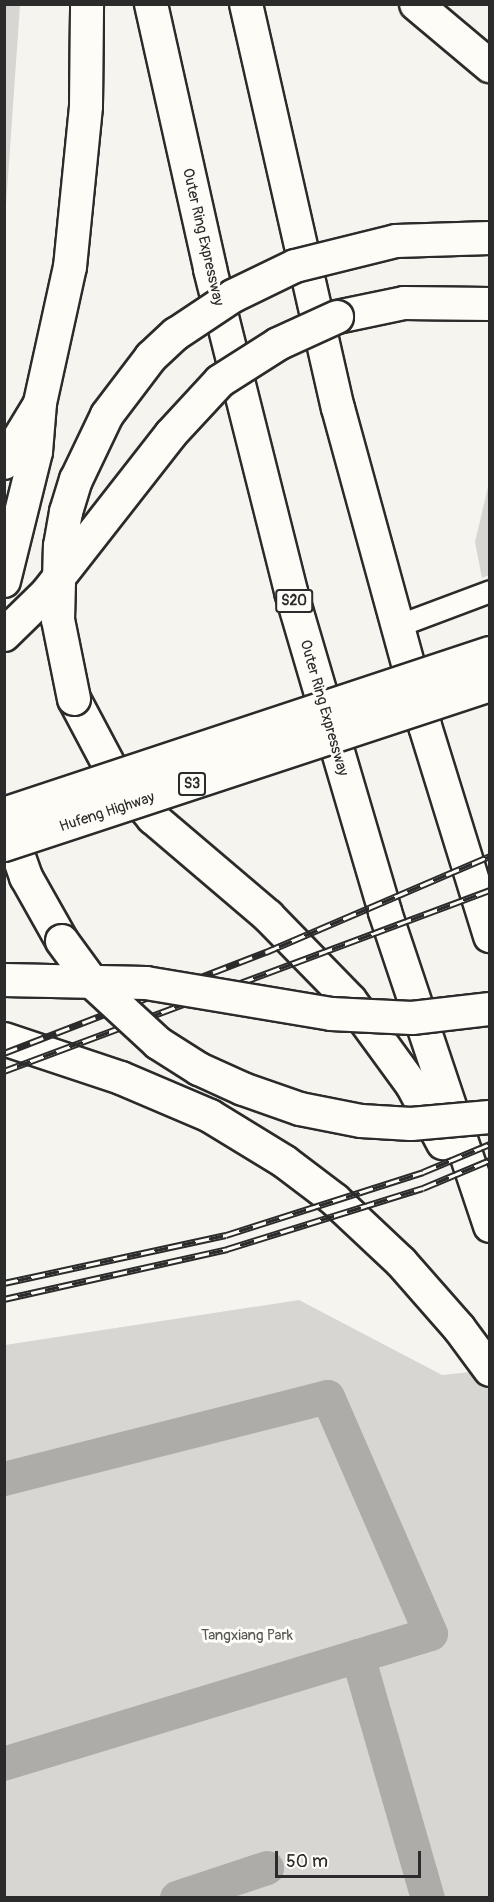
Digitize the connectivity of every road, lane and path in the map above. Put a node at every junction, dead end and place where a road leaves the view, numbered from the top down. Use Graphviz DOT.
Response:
graph roads {
  1 [pos="87,4"];
  2 [pos="151,4"];
  3 [pos="246,4"];
  4 [pos="416,4"];
  5 [pos="489,66"];
  6 [pos="489,238"];
  7 [pos="489,304"];
  8 [pos="40,403"];
  9 [pos="4,463"];
  10 [pos="4,581"];
  11 [pos="489,591"];
  12 [pos="397,626"];
  13 [pos="4,635"];
  14 [pos="489,653"];
  15 [pos="489,684"];
  16 [pos="375,708"];
  17 [pos="4,815"];
  18 [pos="4,845"];
  19 [pos="489,936"];
  20 [pos="4,980"];
  21 [pos="489,1009"];
  22 [pos="4,1039"];
  23 [pos="489,1117"];
  24 [pos="476,1187"];
  25 [pos="489,1226"];
  26 [pos="489,1370"];
  1 -- 8 [label="highway"];
  2 -- 24 [label="highway, Outer Ring Expressway / S20"];
  3 -- 12 [label="highway"];
  4 -- 5 [label="highway"];
  6 -- 24 [label="highway, bridge"];
  7 -- 13 [label="highway, bridge"];
  8 -- 9 [label="highway"];
  8 -- 10 [label="highway"];
  11 -- 12 [label="lane"];
  12 -- 19 [label="highway"];
  14 -- 16 [label="highway, bridge"];
  15 -- 16 [label="highway, bridge"];
  16 -- 17 [label="highway, Hufeng Highway / S3, bridge"];
  16 -- 18 [label="highway, Hufeng Highway / S3, bridge"];
  17 -- 23 [label="highway, bridge"];
  20 -- 21 [label="highway, bridge"];
  22 -- 26 [label="highway"];
  24 -- 25 [label="highway, Outer Ring Expressway / S20"];
}
